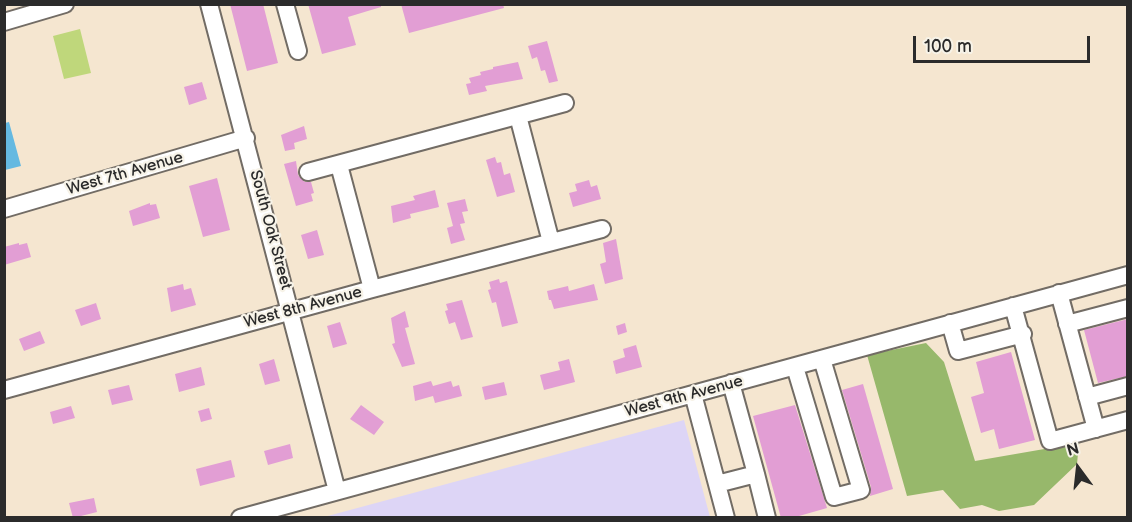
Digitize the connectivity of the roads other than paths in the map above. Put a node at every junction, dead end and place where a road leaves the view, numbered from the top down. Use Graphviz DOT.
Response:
graph roads {
  1 [pos="65,4"];
  2 [pos="210,4"];
  3 [pos="285,4"];
  4 [pos="4,22"];
  5 [pos="298,51"];
  6 [pos="565,103"];
  7 [pos="518,116"];
  8 [pos="246,138"];
  9 [pos="339,165"];
  10 [pos="308,172"];
  11 [pos="4,209"];
  12 [pos="602,229"];
  13 [pos="551,242"];
  14 [pos="1128,275"];
  15 [pos="372,289"];
  16 [pos="1059,293"];
  17 [pos="1013,306"];
  18 [pos="1128,308"];
  19 [pos="291,311"];
  20 [pos="950,323"];
  21 [pos="1067,324"];
  22 [pos="1023,334"];
  23 [pos="822,358"];
  24 [pos="795,367"];
  25 [pos="731,383"];
  26 [pos="1128,386"];
  27 [pos="4,390"];
  28 [pos="693,394"];
  29 [pos="1087,397"];
  30 [pos="1128,420"];
  31 [pos="1096,429"];
  32 [pos="756,474"];
  33 [pos="717,484"];
  34 [pos="337,491"];
  35 [pos="240,518"];
  36 [pos="726,518"];
  37 [pos="767,518"];
  1 -- 4 [label="street"];
  2 -- 8 [label="street, South Oak Street"];
  3 -- 5 [label="street"];
  6 -- 7 [label="street"];
  7 -- 9 [label="street"];
  7 -- 13 [label="street"];
  8 -- 11 [label="street, West 7th Avenue"];
  8 -- 19 [label="street, South Oak Street"];
  9 -- 10 [label="street"];
  9 -- 15 [label="street"];
  12 -- 13 [label="street, West 8th Avenue"];
  13 -- 15 [label="street, West 8th Avenue"];
  14 -- 16 [label="street, West 9th Avenue"];
  15 -- 19 [label="street, West 8th Avenue"];
  16 -- 17 [label="street, West 9th Avenue"];
  16 -- 21 [label="street"];
  17 -- 20 [label="street, West 9th Avenue"];
  17 -- 22 [label="street"];
  18 -- 21 [label="street"];
  19 -- 27 [label="street, West 8th Avenue"];
  19 -- 34 [label="street, South Oak Street"];
  20 -- 22 [label="street"];
  20 -- 23 [label="street, West 9th Avenue"];
  21 -- 29 [label="street"];
  22 -- 31 [label="street"];
  23 -- 24 [label="street, West 9th Avenue"];
  23 -- 24 [label="street"];
  24 -- 25 [label="street, West 9th Avenue"];
  25 -- 28 [label="street, West 9th Avenue"];
  25 -- 32 [label="street"];
  26 -- 29 [label="street"];
  28 -- 33 [label="street"];
  28 -- 34 [label="street, West 9th Avenue"];
  29 -- 31 [label="street"];
  30 -- 31 [label="street"];
  32 -- 33 [label="street"];
  32 -- 37 [label="street"];
  33 -- 36 [label="street"];
  34 -- 35 [label="street, West 9th Avenue"];
}
